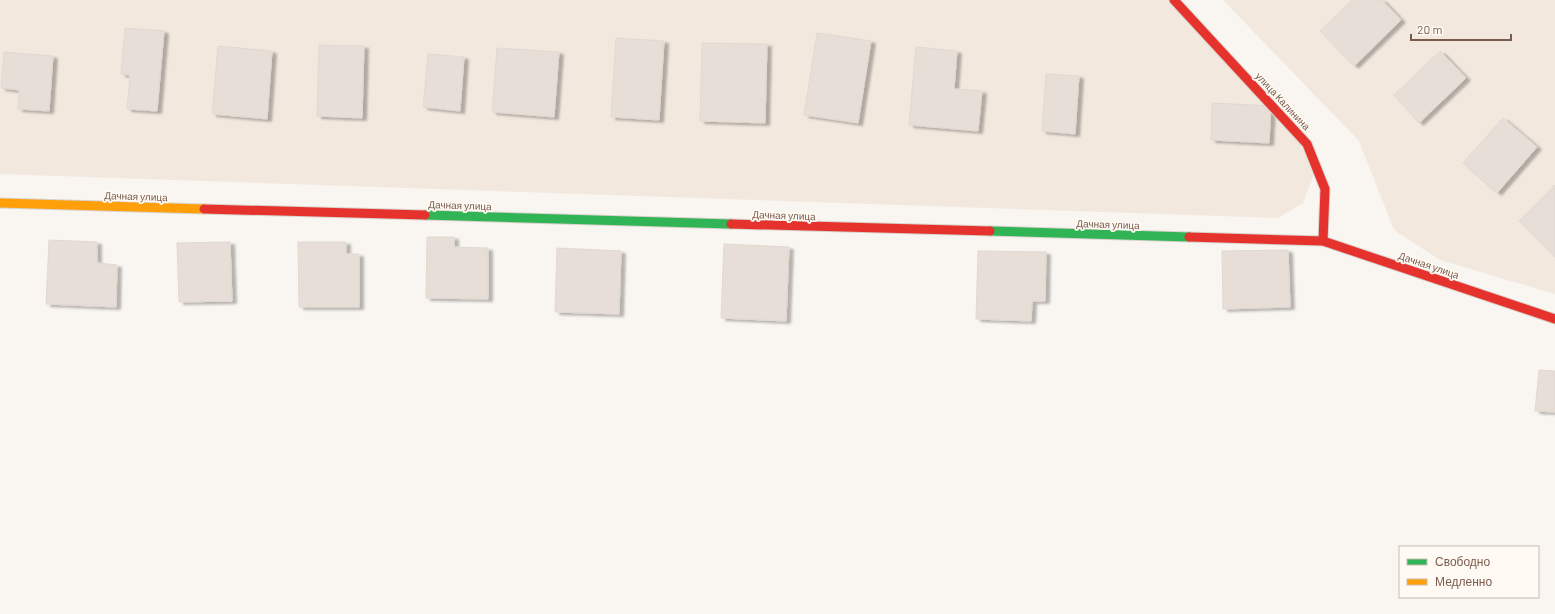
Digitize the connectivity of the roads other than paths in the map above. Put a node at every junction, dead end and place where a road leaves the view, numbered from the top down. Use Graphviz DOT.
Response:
graph roads {
  1 [pos="1174,0"];
  2 [pos="0,203"];
  3 [pos="1323,241"];
  4 [pos="1555,319"];
  1 -- 3 [label="street, улица Калинина"];
  2 -- 3 [label="street, Дачная улица"];
  3 -- 4 [label="street, Дачная улица"];
}
